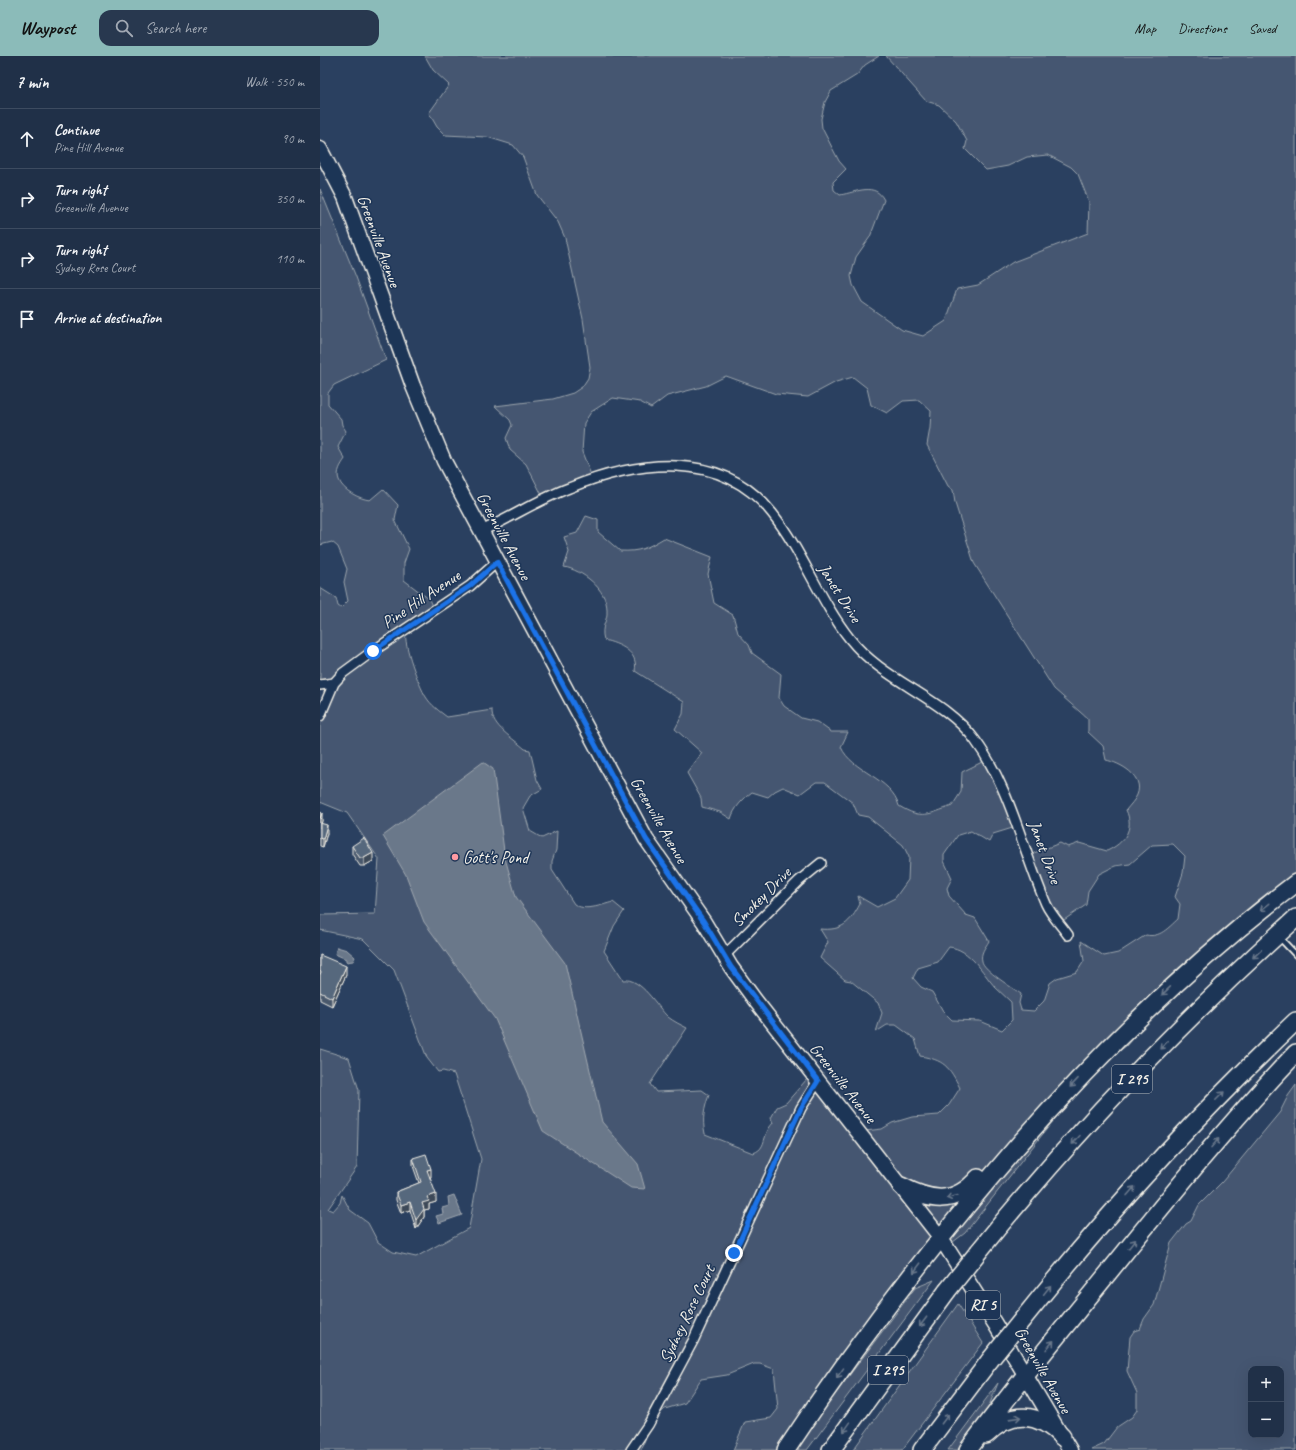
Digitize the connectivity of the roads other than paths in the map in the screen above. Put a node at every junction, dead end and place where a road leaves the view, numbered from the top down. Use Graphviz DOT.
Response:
graph roads {
  1 [pos="320,149"];
  2 [pos="481,531"];
  3 [pos="497,562"];
  4 [pos="334,683"];
  5 [pos="320,684"];
  6 [pos="320,716"];
  7 [pos="821,863"];
  8 [pos="1296,883"];
  9 [pos="1296,918"];
  10 [pos="1068,935"];
  11 [pos="1277,935"];
  12 [pos="725,955"];
  13 [pos="1296,955"];
  14 [pos="1296,1021"];
  15 [pos="1296,1053"];
  16 [pos="818,1081"];
  17 [pos="1025,1138"];
  18 [pos="901,1186"];
  19 [pos="940,1237"];
  20 [pos="1025,1374"];
  21 [pos="1066,1444"];
  22 [pos="631,1450"];
  23 [pos="786,1450"];
  24 [pos="831,1450"];
  25 [pos="922,1450"];
  26 [pos="968,1450"];
  27 [pos="976,1450"];
  1 -- 2 [label="main road, Greenville Avenue / RI 5"];
  2 -- 3 [label="main road, Greenville Avenue / RI 5"];
  2 -- 10 [label="street, Janet Drive"];
  3 -- 4 [label="street, Pine Hill Avenue"];
  3 -- 12 [label="main road, Greenville Avenue / RI 5"];
  4 -- 5 [label="street"];
  4 -- 6 [label="street, Pine Hill Avenue"];
  7 -- 12 [label="street, Smokey Drive"];
  8 -- 17 [label="highway, one-way"];
  9 -- 11 [label="highway, I 295"];
  11 -- 13 [label="lane"];
  11 -- 24 [label="highway, I 295, one-way, bridge"];
  12 -- 16 [label="main road, Greenville Avenue / RI 5"];
  25 -- 14 [label="highway, one-way, bridge"];
  20 -- 15 [label="highway, one-way"];
  16 -- 18 [label="main road, Greenville Avenue / RI 5"];
  16 -- 22 [label="street, Sydney Rose Court"];
  17 -- 18 [label="highway, one-way"];
  17 -- 19 [label="highway"];
  18 -- 19 [label="main road, Greenville Avenue / RI 5"];
  19 -- 20 [label="main road, Greenville Avenue / RI 5"];
  19 -- 23 [label="highway, one-way"];
  20 -- 21 [label="main road, Greenville Avenue / RI 5"];
  20 -- 26 [label="highway"];
  27 -- 21 [label="highway, one-way"];
}
